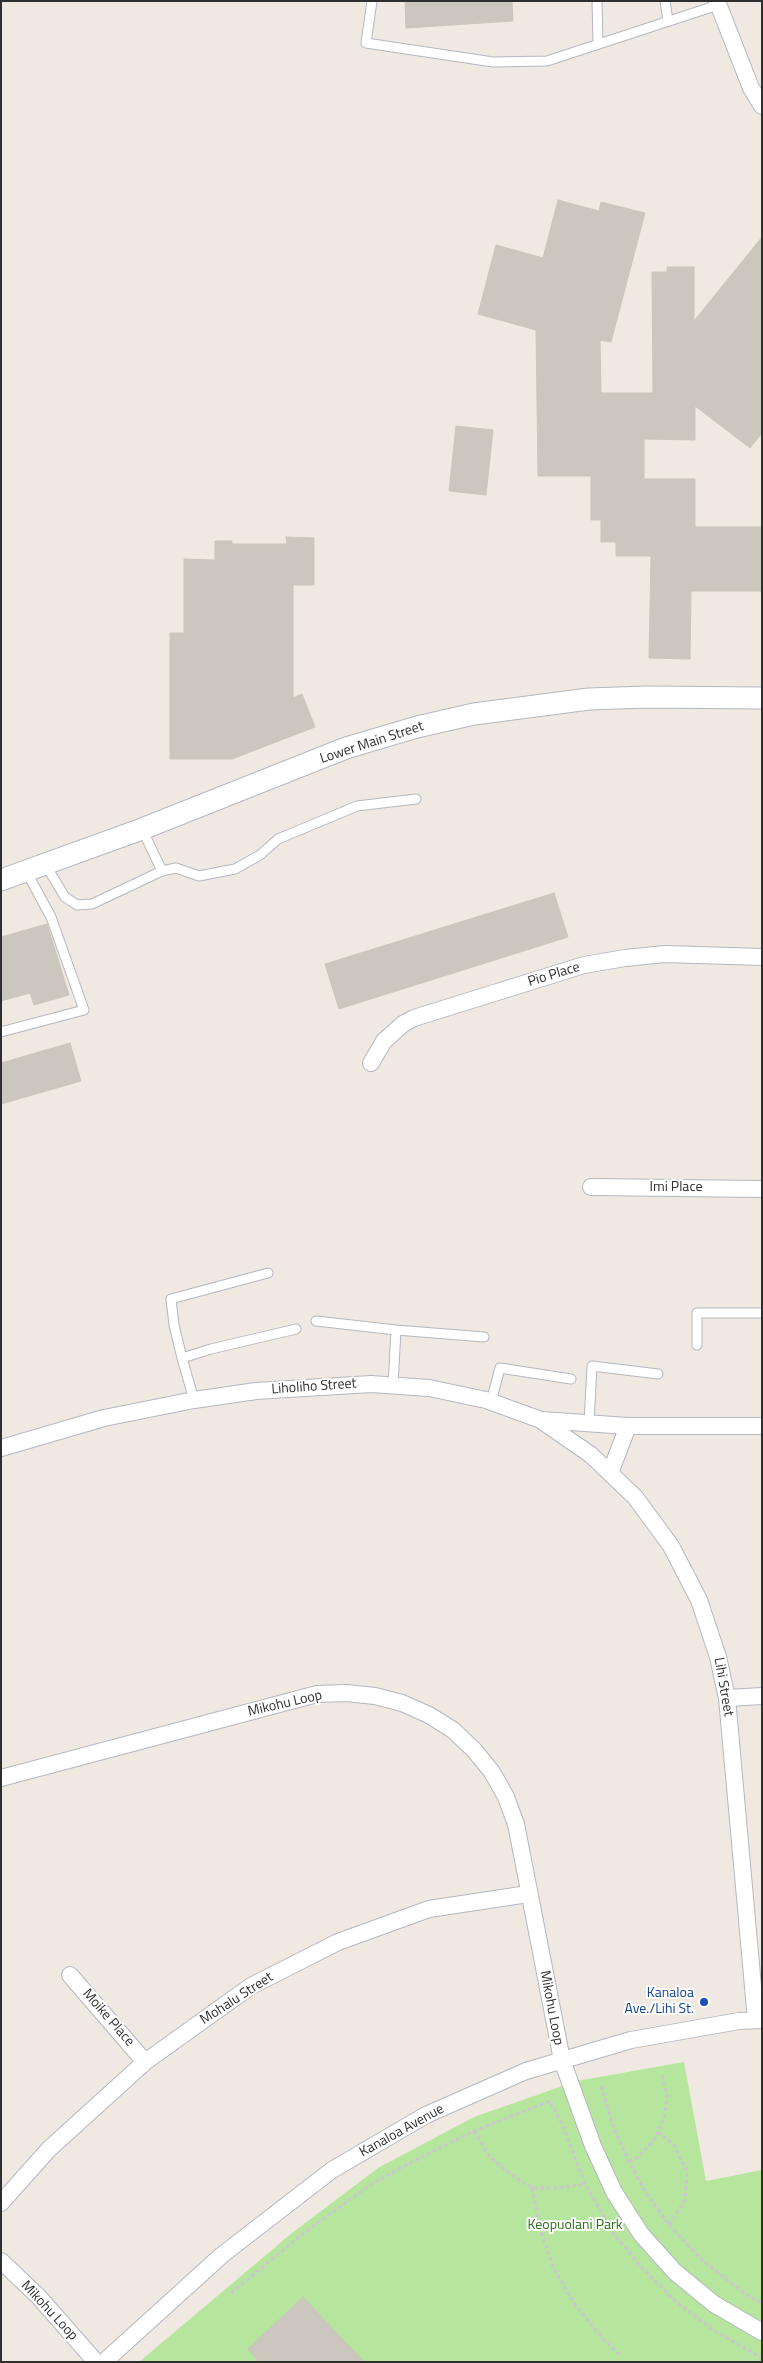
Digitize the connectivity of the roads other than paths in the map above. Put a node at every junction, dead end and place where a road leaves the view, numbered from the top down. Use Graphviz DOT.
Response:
graph roads {
  1 [pos="372,1"];
  2 [pos="597,1"];
  3 [pos="665,1"];
  4 [pos="717,3"];
  5 [pos="668,21"];
  6 [pos="598,43"];
  7 [pos="762,106"];
  8 [pos="762,698"];
  9 [pos="416,799"];
  10 [pos="142,828"];
  11 [pos="35,867"];
  12 [pos="162,871"];
  13 [pos="1,880"];
  14 [pos="762,957"];
  15 [pos="1,1032"];
  16 [pos="372,1063"];
  17 [pos="591,1188"];
  18 [pos="762,1188"];
  19 [pos="268,1273"];
  20 [pos="762,1314"];
  21 [pos="316,1321"];
  22 [pos="296,1329"];
  23 [pos="396,1330"];
  24 [pos="484,1337"];
  25 [pos="697,1345"];
  26 [pos="182,1358"];
  27 [pos="658,1374"];
  28 [pos="571,1380"];
  29 [pos="393,1386"];
  30 [pos="194,1400"];
  31 [pos="491,1402"];
  32 [pos="541,1420"];
  33 [pos="589,1423"];
  34 [pos="628,1426"];
  35 [pos="762,1426"];
  36 [pos="1,1448"];
  37 [pos="610,1473"];
  38 [pos="762,1696"];
  39 [pos="727,1698"];
  40 [pos="1,1778"];
  41 [pos="528,1894"];
  42 [pos="70,1975"];
  43 [pos="759,2020"];
  44 [pos="562,2060"];
  45 [pos="145,2062"];
  46 [pos="1,2203"];
  47 [pos="1,2261"];
  48 [pos="762,2332"];
  49 [pos="96,2362"];
  50 [pos="104,2362"];
  1 -- 6 [label="lane"];
  2 -- 6 [label="lane"];
  3 -- 5 [label="lane"];
  4 -- 5 [label="lane"];
  4 -- 7 [label="street"];
  5 -- 6 [label="lane"];
  8 -- 10 [label="street, Lower Main Street"];
  9 -- 12 [label="lane"];
  10 -- 11 [label="street, Lower Main Street"];
  10 -- 12 [label="lane"];
  11 -- 12 [label="lane"];
  11 -- 13 [label="street, Lower Main Street"];
  11 -- 15 [label="lane"];
  14 -- 16 [label="street, Pio Place"];
  17 -- 18 [label="street, Imi Place"];
  19 -- 26 [label="lane"];
  20 -- 25 [label="lane"];
  21 -- 23 [label="lane"];
  22 -- 26 [label="lane"];
  23 -- 24 [label="lane"];
  23 -- 29 [label="lane"];
  26 -- 30 [label="lane"];
  27 -- 33 [label="lane"];
  28 -- 31 [label="lane"];
  29 -- 30 [label="street, Liholiho Street"];
  29 -- 31 [label="street, Liholiho Street"];
  30 -- 36 [label="street, Liholiho Street"];
  31 -- 32 [label="street, Liholiho Street"];
  32 -- 33 [label="street, Liholiho Street"];
  32 -- 37 [label="street, Lihi Street"];
  33 -- 34 [label="street, Liholiho Street"];
  34 -- 35 [label="street, Liholiho Street"];
  34 -- 37 [label="street"];
  37 -- 39 [label="street, Lihi Street"];
  38 -- 39 [label="street"];
  39 -- 43 [label="street, Lihi Street"];
  40 -- 41 [label="street, Mikohu Loop"];
  41 -- 44 [label="street, Mikohu Loop"];
  41 -- 45 [label="street, Mohalu Street"];
  42 -- 45 [label="street, Moike Place"];
  43 -- 44 [label="street, Kanaloa Avenue"];
  44 -- 48 [label="street, Mikohu Loop"];
  44 -- 50 [label="street, Kanaloa Avenue"];
  45 -- 46 [label="street, Mohalu Street"];
  47 -- 49 [label="street, Mikohu Loop"];
}
